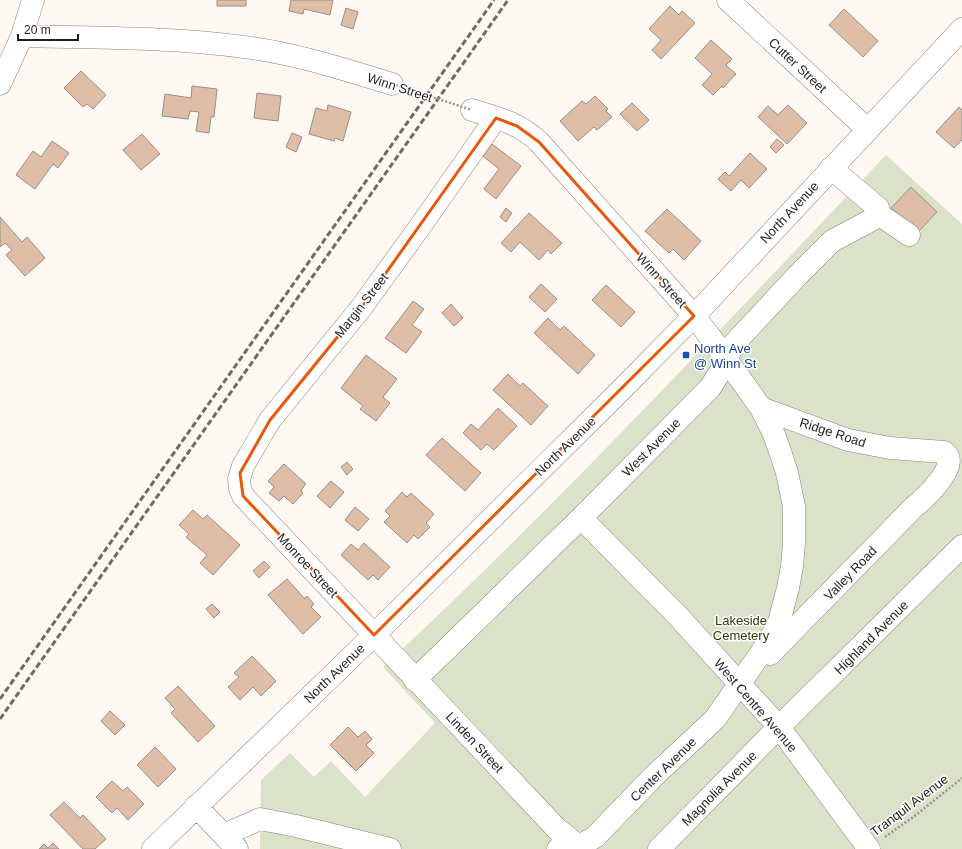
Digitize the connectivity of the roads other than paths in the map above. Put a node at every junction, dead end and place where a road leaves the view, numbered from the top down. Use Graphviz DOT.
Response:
graph roads {
  1 [pos="34,0"];
  2 [pos="728,0"];
  3 [pos="962,29"];
  4 [pos="22,36"];
  5 [pos="0,84"];
  6 [pos="392,84"];
  7 [pos="472,110"];
  8 [pos="496,118"];
  9 [pos="868,130"];
  10 [pos="831,168"];
  11 [pos="880,215"];
  12 [pos="909,235"];
  13 [pos="694,316"];
  14 [pos="727,361"];
  15 [pos="762,408"];
  16 [pos="951,458"];
  17 [pos="243,496"];
  18 [pos="582,518"];
  19 [pos="962,546"];
  20 [pos="374,635"];
  21 [pos="415,680"];
  22 [pos="739,685"];
  23 [pos="779,728"];
  24 [pos="196,806"];
  25 [pos="231,842"];
  26 [pos="578,847"];
  27 [pos="153,849"];
  28 [pos="390,849"];
  29 [pos="558,849"];
  30 [pos="659,849"];
  31 [pos="869,849"];
  1 -- 4 [label="street"];
  2 -- 9 [label="street, Cutter Street"];
  3 -- 9 [label="street, North Avenue"];
  4 -- 5 [label="street"];
  4 -- 6 [label="street, Winn Street"];
  7 -- 8 [label="street, Winn Street"];
  8 -- 13 [label="street, Winn Street"];
  8 -- 17 [label="street, Margin Street"];
  9 -- 10 [label="street, North Avenue"];
  10 -- 11 [label="street"];
  10 -- 13 [label="street, North Avenue"];
  11 -- 12 [label="street"];
  11 -- 14 [label="street, West Avenue"];
  13 -- 14 [label="street, Winn Street"];
  13 -- 20 [label="street, North Avenue"];
  14 -- 15 [label="street, Winn Street"];
  14 -- 18 [label="street, West Avenue"];
  15 -- 16 [label="street, Ridge Road"];
  15 -- 22 [label="street, Winn Street"];
  16 -- 22 [label="street, Valley Road"];
  17 -- 20 [label="street, Monroe Street"];
  18 -- 21 [label="street, West Avenue"];
  18 -- 22 [label="street, West Centre Avenue"];
  19 -- 23 [label="street, Highland Avenue"];
  20 -- 21 [label="street, Linden Street"];
  20 -- 24 [label="street, North Avenue"];
  21 -- 26 [label="street, Linden Street"];
  22 -- 23 [label="street, West Centre Avenue"];
  22 -- 26 [label="street, Center Avenue"];
  23 -- 30 [label="street, Magnolia Avenue"];
  23 -- 31 [label="street, West Centre Avenue"];
  24 -- 25 [label="street"];
  24 -- 27 [label="street, North Avenue"];
  25 -- 28 [label="street"];
  26 -- 29 [label="street, Center Avenue"];
}
